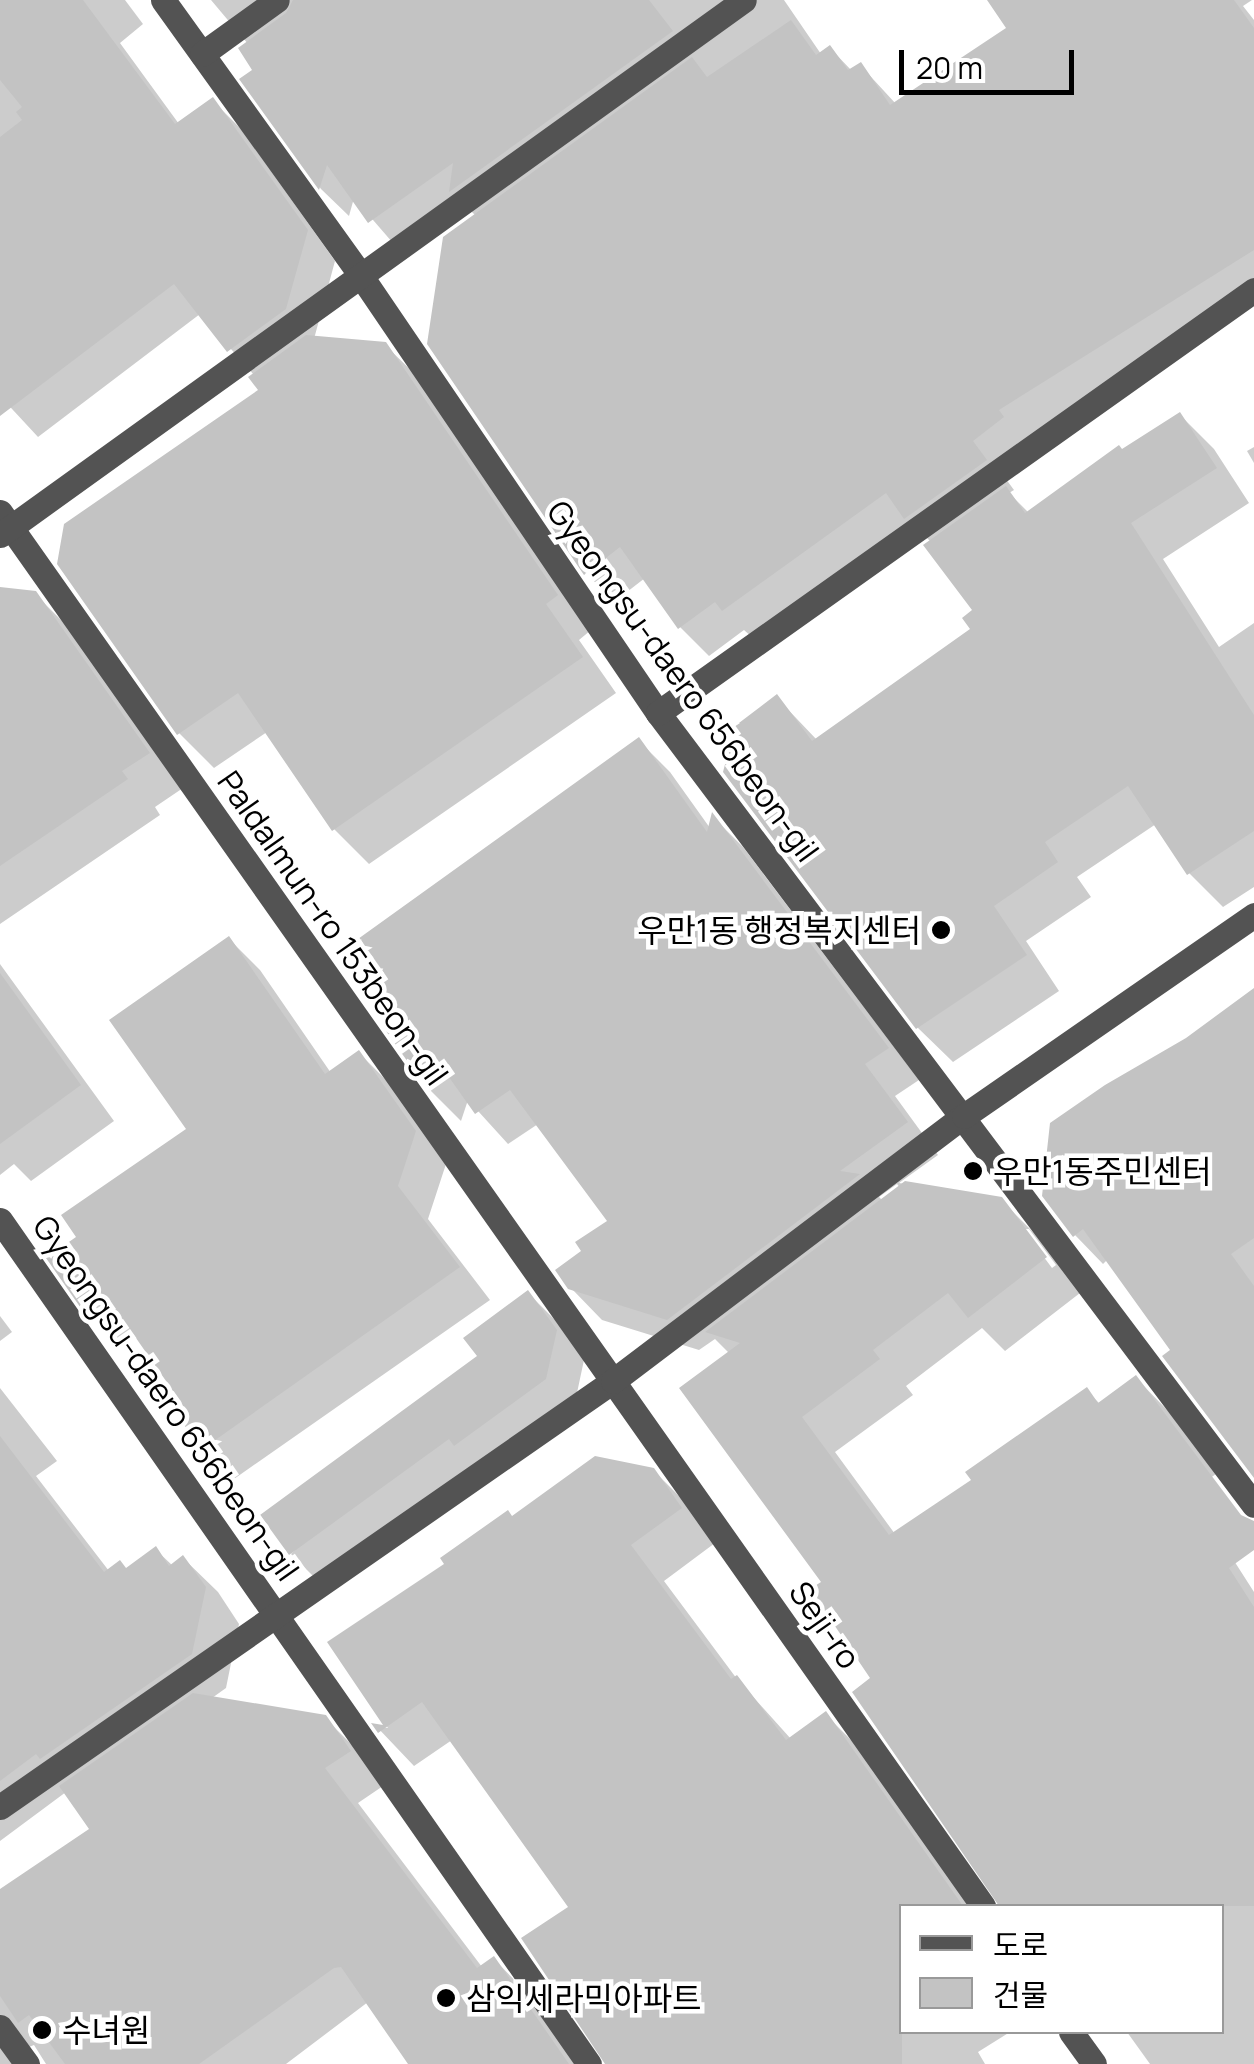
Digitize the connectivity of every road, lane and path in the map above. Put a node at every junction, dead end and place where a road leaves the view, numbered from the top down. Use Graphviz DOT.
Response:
graph roads {
  1 [pos="163,0"];
  2 [pos="277,0"];
  3 [pos="744,0"];
  4 [pos="202,54"];
  5 [pos="361,276"];
  6 [pos="1254,290"];
  7 [pos="4,525"];
  8 [pos="658,713"];
  9 [pos="1254,915"];
  10 [pos="964,1116"];
  11 [pos="0,1220"];
  12 [pos="614,1381"];
  13 [pos="1254,1505"];
  14 [pos="278,1614"];
  15 [pos="0,1807"];
  16 [pos="982,1904"];
  17 [pos="0,2027"];
  18 [pos="1072,2034"];
  19 [pos="26,2064"];
  20 [pos="589,2064"];
  21 [pos="1094,2064"];
  1 -- 4 [label="street, Gyeongsu-daero 656beon-gil"];
  2 -- 4 [label="street"];
  3 -- 5 [label="street"];
  4 -- 5 [label="street, Gyeongsu-daero 656beon-gil"];
  5 -- 7 [label="street"];
  5 -- 8 [label="street, Gyeongsu-daero 656beon-gil"];
  6 -- 8 [label="street"];
  7 -- 12 [label="street, Paldalmun-ro 153beon-gil"];
  8 -- 10 [label="street, Gyeongsu-daero 656beon-gil"];
  9 -- 10 [label="street"];
  10 -- 12 [label="street"];
  10 -- 13 [label="street"];
  11 -- 14 [label="street, Gyeongsu-daero 656beon-gil"];
  12 -- 14 [label="street"];
  12 -- 16 [label="street, Seji-ro"];
  14 -- 15 [label="street"];
  14 -- 20 [label="street"];
  17 -- 19 [label="street"];
  18 -- 21 [label="street"];
}
